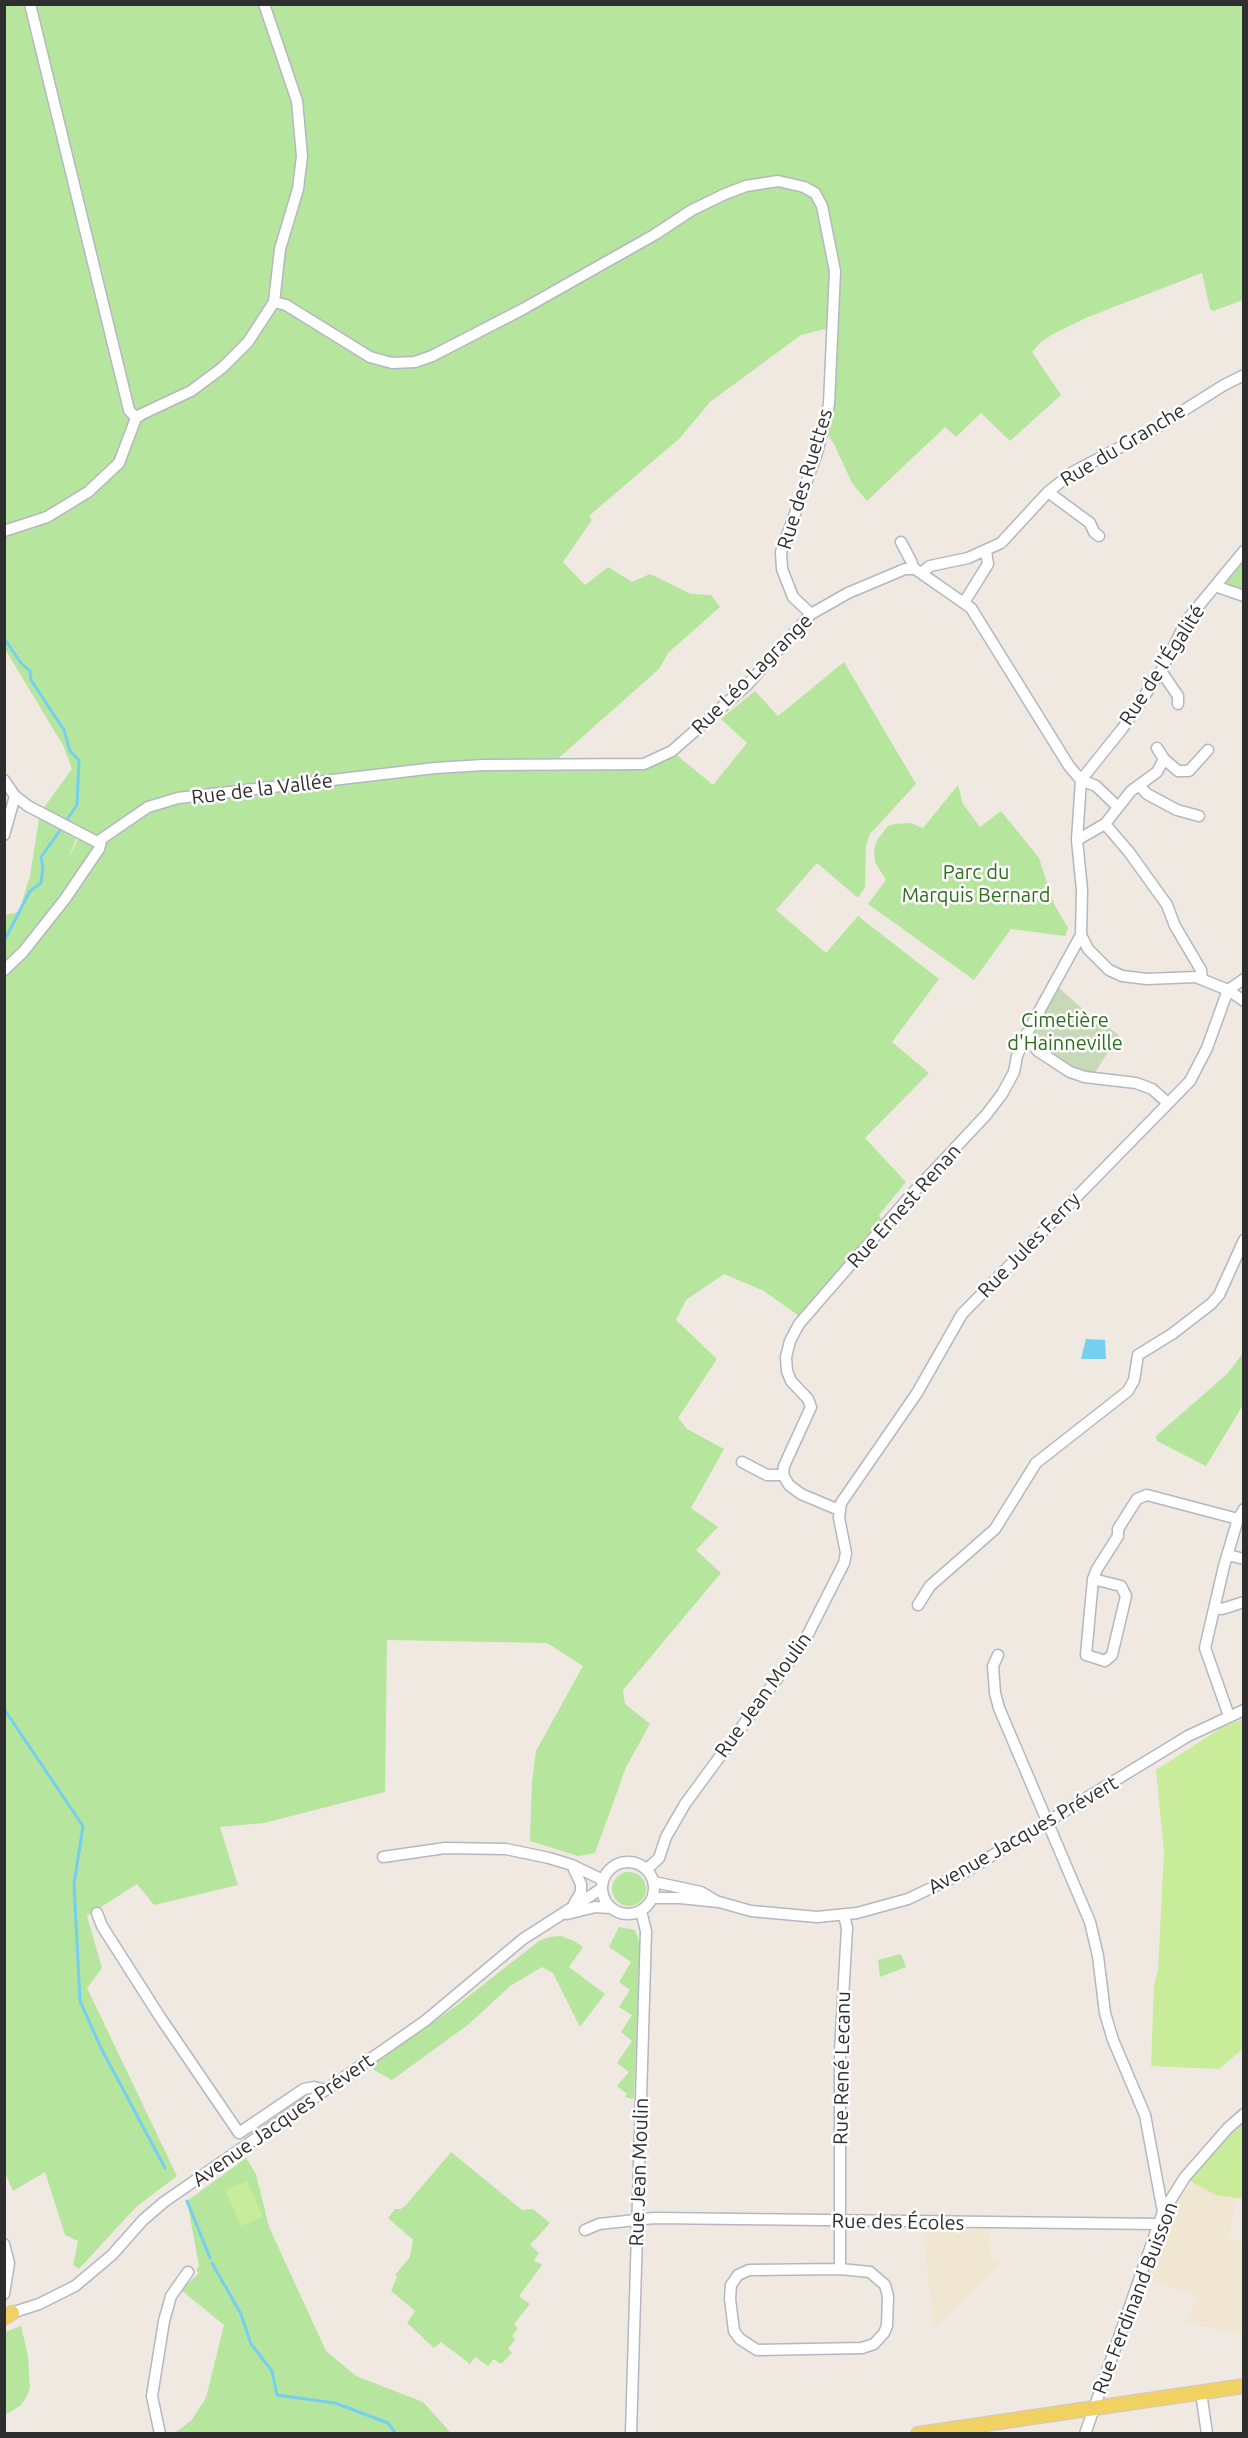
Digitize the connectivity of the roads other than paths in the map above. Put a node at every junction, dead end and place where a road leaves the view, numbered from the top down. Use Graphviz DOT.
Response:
graph roads {
  1 [pos="30,4"];
  2 [pos="264,4"];
  3 [pos="274,302"];
  4 [pos="1244,375"];
  5 [pos="136,418"];
  6 [pos="1048,492"];
  7 [pos="4,531"];
  8 [pos="1099,536"];
  9 [pos="900,542"];
  10 [pos="986,551"];
  11 [pos="1244,551"];
  12 [pos="917,571"];
  13 [pos="1215,586"];
  14 [pos="1244,596"];
  15 [pos="965,601"];
  16 [pos="811,614"];
  17 [pos="1161,671"];
  18 [pos="1178,704"];
  19 [pos="1157,748"];
  20 [pos="1208,750"];
  21 [pos="1164,759"];
  22 [pos="552,764"];
  23 [pos="4,780"];
  24 [pos="1081,780"];
  25 [pos="1138,785"];
  26 [pos="15,796"];
  27 [pos="1118,807"];
  28 [pos="1199,816"];
  29 [pos="1105,824"];
  30 [pos="4,835"];
  31 [pos="1077,840"];
  32 [pos="101,841"];
  33 [pos="1081,935"];
  34 [pos="4,970"];
  35 [pos="1202,979"];
  36 [pos="1244,979"];
  37 [pos="1228,990"];
  38 [pos="1244,1001"];
  39 [pos="1025,1037"];
  40 [pos="1168,1103"];
  41 [pos="1244,1240"];
  42 [pos="742,1462"];
  43 [pos="783,1475"];
  44 [pos="1244,1509"];
  45 [pos="839,1510"];
  46 [pos="1238,1519"];
  47 [pos="1228,1554"];
  48 [pos="1244,1559"];
  49 [pos="1093,1579"];
  50 [pos="1244,1602"];
  51 [pos="918,1605"];
  52 [pos="1215,1608"];
  53 [pos="998,1655"];
  54 [pos="1244,1710"];
  55 [pos="1229,1716"];
  56 [pos="1048,1823"];
  57 [pos="383,1857"];
  58 [pos="572,1865"];
  59 [pos="647,1869"];
  60 [pos="654,1882"];
  61 [pos="602,1884"];
  62 [pos="652,1898"];
  63 [pos="718,1902"];
  64 [pos="610,1908"];
  65 [pos="569,1909"];
  66 [pos="641,1911"];
  67 [pos="97,1913"];
  68 [pos="559,1916"];
  69 [pos="844,1916"];
  70 [pos="326,2090"];
  71 [pos="1244,2114"];
  72 [pos="1164,2212"];
  73 [pos="637,2220"];
  74 [pos="840,2220"];
  75 [pos="1159,2224"];
  76 [pos="585,2230"];
  77 [pos="4,2244"];
  78 [pos="840,2269"];
  79 [pos="188,2272"];
  80 [pos="4,2294"];
  81 [pos="7,2315"];
  82 [pos="1244,2386"];
  83 [pos="1201,2392"];
  84 [pos="1092,2408"];
  85 [pos="160,2433"];
  86 [pos="631,2433"];
  87 [pos="918,2433"];
  88 [pos="1085,2433"];
  89 [pos="1206,2433"];
  1 -- 5 [label="street"];
  2 -- 3 [label="street"];
  3 -- 5 [label="street"];
  3 -- 16 [label="street, Rue des Ruettes"];
  4 -- 6 [label="street, Rue du Granche"];
  5 -- 7 [label="street"];
  6 -- 8 [label="street"];
  6 -- 10 [label="street, Rue du Granche"];
  9 -- 12 [label="street"];
  10 -- 12 [label="street, Rue du Granche"];
  10 -- 15 [label="street"];
  11 -- 13 [label="street, Rue de l'Égalité"];
  12 -- 15 [label="street"];
  12 -- 16 [label="street, Rue Léo Lagrange"];
  13 -- 14 [label="street"];
  13 -- 17 [label="street, Rue de l'Égalité"];
  15 -- 24 [label="street"];
  16 -- 22 [label="street, Rue Léo Lagrange"];
  17 -- 18 [label="street"];
  17 -- 24 [label="street, Rue de l'Égalité"];
  19 -- 21 [label="street"];
  20 -- 21 [label="street"];
  21 -- 25 [label="street"];
  22 -- 32 [label="street, Rue de la Vallée"];
  23 -- 26 [label="street"];
  24 -- 27 [label="street"];
  24 -- 31 [label="street"];
  25 -- 27 [label="street"];
  25 -- 28 [label="street"];
  26 -- 30 [label="street"];
  26 -- 32 [label="street"];
  27 -- 29 [label="street"];
  29 -- 31 [label="street"];
  29 -- 35 [label="street"];
  31 -- 33 [label="street"];
  32 -- 34 [label="street"];
  33 -- 35 [label="street"];
  33 -- 39 [label="street, Rue Ernest Renan"];
  35 -- 37 [label="street"];
  36 -- 37 [label="street"];
  37 -- 38 [label="street"];
  37 -- 40 [label="street, Rue Jules Ferry"];
  39 -- 40 [label="street"];
  39 -- 43 [label="street, Rue Ernest Renan"];
  40 -- 45 [label="street, Rue Jules Ferry"];
  41 -- 51 [label="street"];
  42 -- 43 [label="street"];
  43 -- 45 [label="street"];
  44 -- 46 [label="street"];
  45 -- 59 [label="street, Rue Jean Moulin"];
  46 -- 47 [label="street"];
  46 -- 49 [label="street"];
  47 -- 48 [label="street"];
  47 -- 52 [label="street"];
  49 -- 49 [label="street"];
  50 -- 52 [label="street"];
  52 -- 55 [label="street"];
  53 -- 56 [label="street"];
  54 -- 55 [label="street, Avenue Jacques Prévert"];
  55 -- 56 [label="street, Avenue Jacques Prévert"];
  56 -- 69 [label="street, Avenue Jacques Prévert"];
  56 -- 72 [label="street"];
  57 -- 58 [label="street"];
  58 -- 61 [label="street"];
  58 -- 65 [label="street"];
  59 -- 60 [label="street"];
  59 -- 61 [label="street"];
  60 -- 62 [label="street"];
  60 -- 63 [label="street, Avenue Jacques Prévert"];
  61 -- 64 [label="street"];
  61 -- 65 [label="street, Avenue Jacques Prévert"];
  62 -- 63 [label="street, Avenue Jacques Prévert"];
  62 -- 66 [label="street"];
  63 -- 69 [label="street, Avenue Jacques Prévert"];
  64 -- 66 [label="street"];
  64 -- 68 [label="street, Avenue Jacques Prévert"];
  65 -- 68 [label="street, Avenue Jacques Prévert"];
  66 -- 73 [label="street, Rue Jean Moulin"];
  67 -- 70 [label="street"];
  68 -- 70 [label="street, Avenue Jacques Prévert"];
  69 -- 74 [label="street, Rue René Lecanu"];
  70 -- 81 [label="street, Avenue Jacques Prévert"];
  71 -- 72 [label="street, Rue Ferdinand Buisson"];
  72 -- 75 [label="street, Rue Ferdinand Buisson"];
  73 -- 74 [label="street, Rue des Écoles"];
  73 -- 76 [label="street, Rue des Écoles"];
  73 -- 86 [label="street, Rue Jean Moulin"];
  74 -- 75 [label="street, Rue des Écoles"];
  74 -- 78 [label="street, Rue René Lecanu"];
  75 -- 84 [label="street, Rue Ferdinand Buisson"];
  77 -- 80 [label="street"];
  78 -- 78 [label="street"];
  79 -- 85 [label="street"];
  82 -- 83 [label="main road"];
  83 -- 84 [label="main road"];
  83 -- 89 [label="street"];
  84 -- 87 [label="main road"];
  84 -- 88 [label="street, Rue Ferdinand Buisson"];
}
